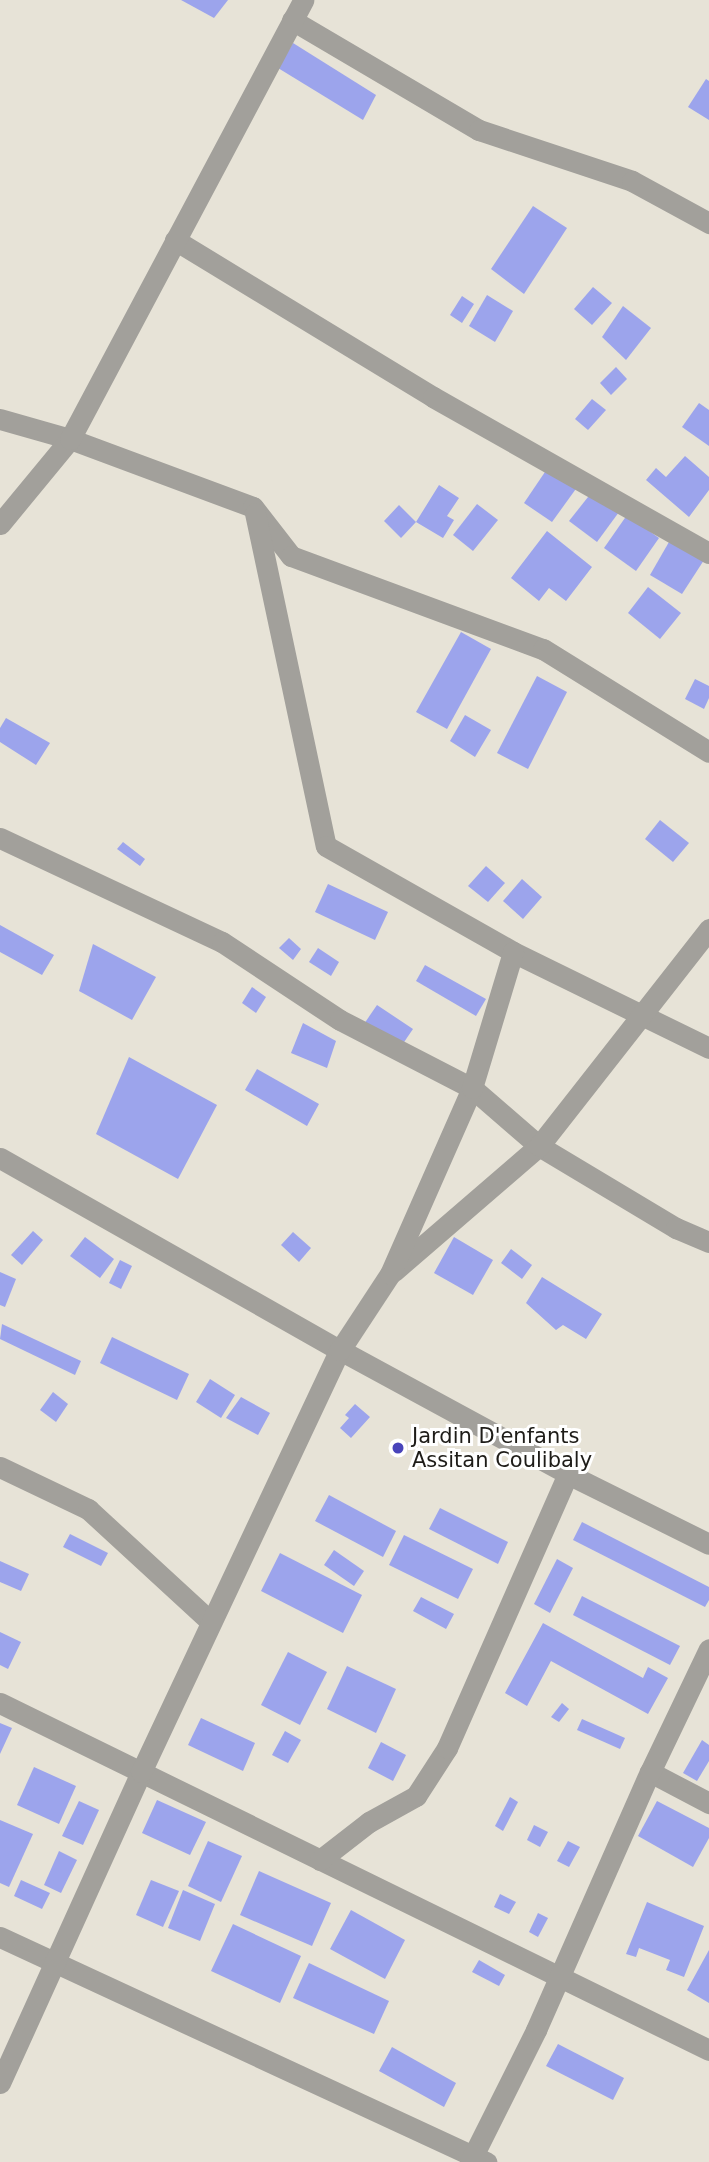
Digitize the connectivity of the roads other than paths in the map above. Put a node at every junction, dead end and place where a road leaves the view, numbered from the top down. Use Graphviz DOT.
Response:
graph roads {
  1 [pos="303,0"];
  2 [pos="292,20"];
  3 [pos="709,223"];
  4 [pos="175,240"];
  5 [pos="0,419"];
  6 [pos="70,439"];
  7 [pos="253,507"];
  8 [pos="0,524"];
  9 [pos="709,553"];
  10 [pos="709,752"];
  11 [pos="0,838"];
  12 [pos="709,929"];
  13 [pos="513,952"];
  14 [pos="641,1013"];
  15 [pos="709,1048"];
  16 [pos="472,1088"];
  17 [pos="539,1146"];
  18 [pos="0,1158"];
  19 [pos="709,1242"];
  20 [pos="390,1274"];
  21 [pos="340,1350"];
  22 [pos="0,1467"];
  23 [pos="568,1474"];
  24 [pos="709,1544"];
  25 [pos="211,1622"];
  26 [pos="709,1649"];
  27 [pos="0,1703"];
  28 [pos="141,1772"];
  29 [pos="650,1772"];
  30 [pos="709,1803"];
  31 [pos="320,1860"];
  32 [pos="0,1937"];
  33 [pos="56,1962"];
  34 [pos="558,1977"];
  35 [pos="709,2050"];
  36 [pos="0,2083"];
  37 [pos="476,2160"];
  1 -- 2 [label="street"];
  2 -- 3 [label="street"];
  2 -- 4 [label="street"];
  4 -- 6 [label="street"];
  4 -- 9 [label="street"];
  5 -- 6 [label="street"];
  6 -- 7 [label="street"];
  6 -- 8 [label="street"];
  7 -- 10 [label="street"];
  7 -- 13 [label="street"];
  11 -- 16 [label="street"];
  12 -- 14 [label="street"];
  13 -- 14 [label="street"];
  13 -- 16 [label="street"];
  14 -- 15 [label="street"];
  14 -- 17 [label="street"];
  16 -- 17 [label="street"];
  16 -- 20 [label="street"];
  17 -- 19 [label="street"];
  17 -- 20 [label="street"];
  18 -- 21 [label="street"];
  20 -- 21 [label="street"];
  21 -- 23 [label="street"];
  21 -- 25 [label="street"];
  22 -- 25 [label="street"];
  23 -- 24 [label="street"];
  23 -- 31 [label="street"];
  25 -- 28 [label="street"];
  26 -- 29 [label="street"];
  27 -- 28 [label="street"];
  28 -- 31 [label="street"];
  28 -- 33 [label="street"];
  29 -- 30 [label="street"];
  29 -- 34 [label="street"];
  31 -- 34 [label="street"];
  32 -- 33 [label="street"];
  33 -- 36 [label="street"];
  33 -- 37 [label="street"];
  34 -- 35 [label="street"];
  34 -- 37 [label="street"];
}
